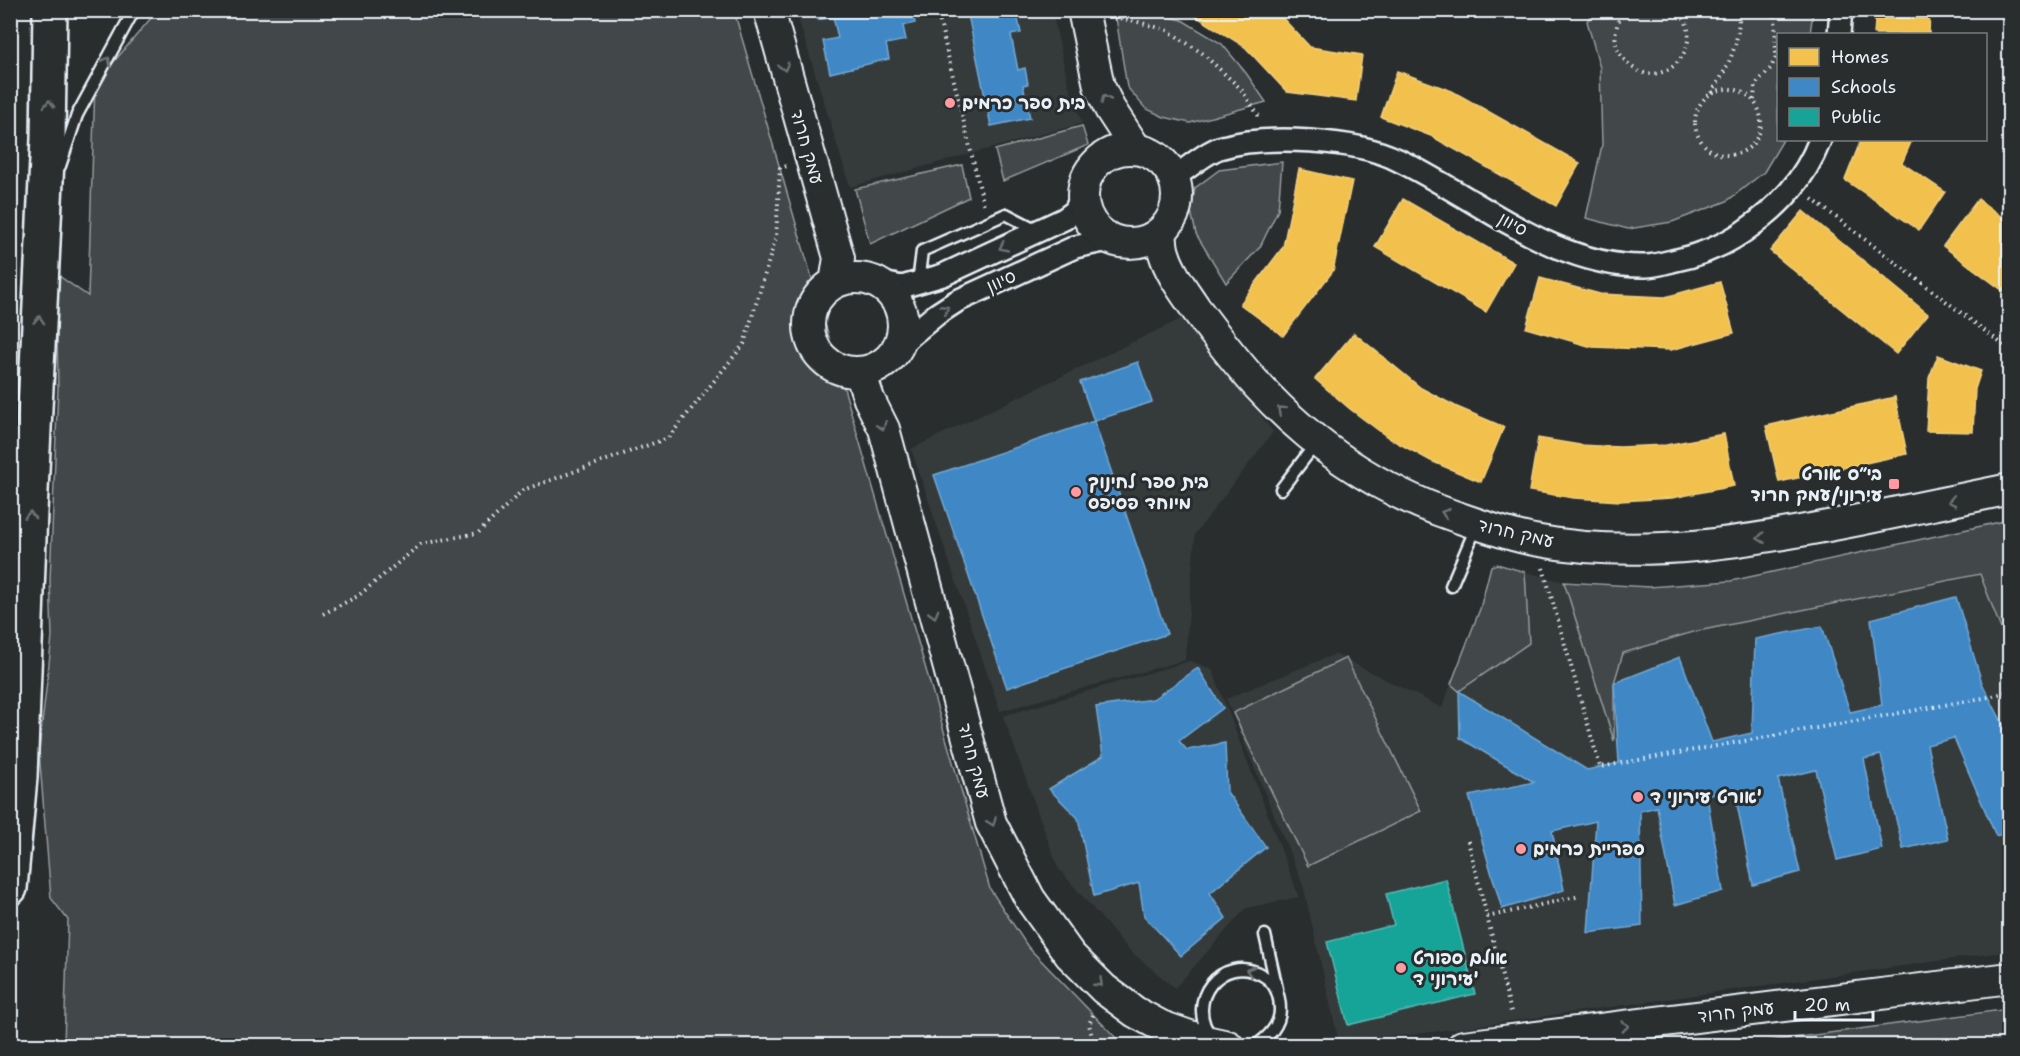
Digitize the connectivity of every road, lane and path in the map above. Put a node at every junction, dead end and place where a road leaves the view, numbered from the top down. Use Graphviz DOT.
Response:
graph roads {
  1 [pos="50,10"];
  2 [pos="768,10"];
  3 [pos="937,10"];
  4 [pos="1626,10"];
  5 [pos="1678,10"];
  6 [pos="1739,10"];
  7 [pos="1775,10"];
  8 [pos="1841,10"];
  9 [pos="133,12"];
  10 [pos="1083,14"];
  11 [pos="1839,33"];
  12 [pos="1777,66"];
  13 [pos="1771,68"];
  14 [pos="1710,93"];
  15 [pos="1754,100"];
  16 [pos="1276,141"];
  17 [pos="1820,141"];
  18 [pos="1136,149"];
  19 [pos="811,159"];
  20 [pos="1173,178"];
  21 [pos="1795,186"];
  22 [pos="1083,193"];
  23 [pos="44,212"];
  24 [pos="988,221"];
  25 [pos="1170,221"];
  26 [pos="1040,231"];
  27 [pos="1113,239"];
  28 [pos="872,281"];
  29 [pos="834,283"];
  30 [pos="918,284"];
  31 [pos="898,345"];
  32 [pos="2010,350"];
  33 [pos="861,372"];
  34 [pos="1317,442"];
  35 [pos="1281,489"];
  36 [pos="2010,489"];
  37 [pos="1478,525"];
  38 [pos="1545,577"];
  39 [pos="1451,586"];
  40 [pos="323,614"];
  41 [pos="2010,691"];
  42 [pos="1468,841"];
  43 [pos="10,888"];
  44 [pos="1580,896"];
  45 [pos="1487,917"];
  46 [pos="1266,934"];
  47 [pos="2010,978"];
  48 [pos="1278,992"];
  49 [pos="1518,1039"];
  50 [pos="1223,1044"];
  51 [pos="1255,1046"];
  52 [pos="1463,1046"];
  23 -- 1 [label="highway, one-way"];
  2 -- 19 [label="street, עמק חרוד, one-way"];
  3 -- 24 [label="path"];
  4 -- 5 [label="path"];
  6 -- 14 [label="path"];
  7 -- 13 [label="path"];
  8 -- 11 [label="street"];
  23 -- 9 [label="lane, one-way"];
  10 -- 16 [label="path"];
  18 -- 10 [label="street, one-way"];
  12 -- 13 [label="path"];
  13 -- 15 [label="path"];
  14 -- 15 [label="path"];
  14 -- 15 [label="path"];
  16 -- 20 [label="street, סיוון"];
  16 -- 21 [label="street, סיוון"];
  17 -- 21 [label="street, סיוון"];
  18 -- 20 [label="street"];
  18 -- 22 [label="street"];
  19 -- 29 [label="street, עמק חרוד"];
  19 -- 40 [label="path"];
  20 -- 25 [label="street"];
  21 -- 32 [label="path"];
  22 -- 26 [label="street, סיוון"];
  22 -- 27 [label="street"];
  43 -- 23 [label="highway, one-way"];
  24 -- 26 [label="lane"];
  24 -- 30 [label="lane"];
  25 -- 27 [label="street"];
  34 -- 25 [label="street, עמק חרוד, one-way"];
  26 -- 30 [label="street, סיוון, one-way"];
  31 -- 27 [label="street, סיוון, one-way"];
  28 -- 29 [label="street"];
  28 -- 30 [label="street, סיוון"];
  28 -- 31 [label="street"];
  29 -- 33 [label="street"];
  31 -- 33 [label="street"];
  33 -- 50 [label="street, עמק חרוד, one-way"];
  34 -- 35 [label="lane"];
  37 -- 34 [label="street, עמק חרוד, one-way"];
  36 -- 37 [label="street, עמק חרוד, one-way"];
  37 -- 39 [label="lane"];
  38 -- 41 [label="path"];
  42 -- 45 [label="path"];
  44 -- 45 [label="path"];
  45 -- 49 [label="path"];
  46 -- 48 [label="lane"];
  49 -- 47 [label="street, עמק חרוד, one-way"];
  48 -- 50 [label="lane, one-way"];
  48 -- 51 [label="lane"];
  49 -- 52 [label="street, עמק חרוד"];
}
